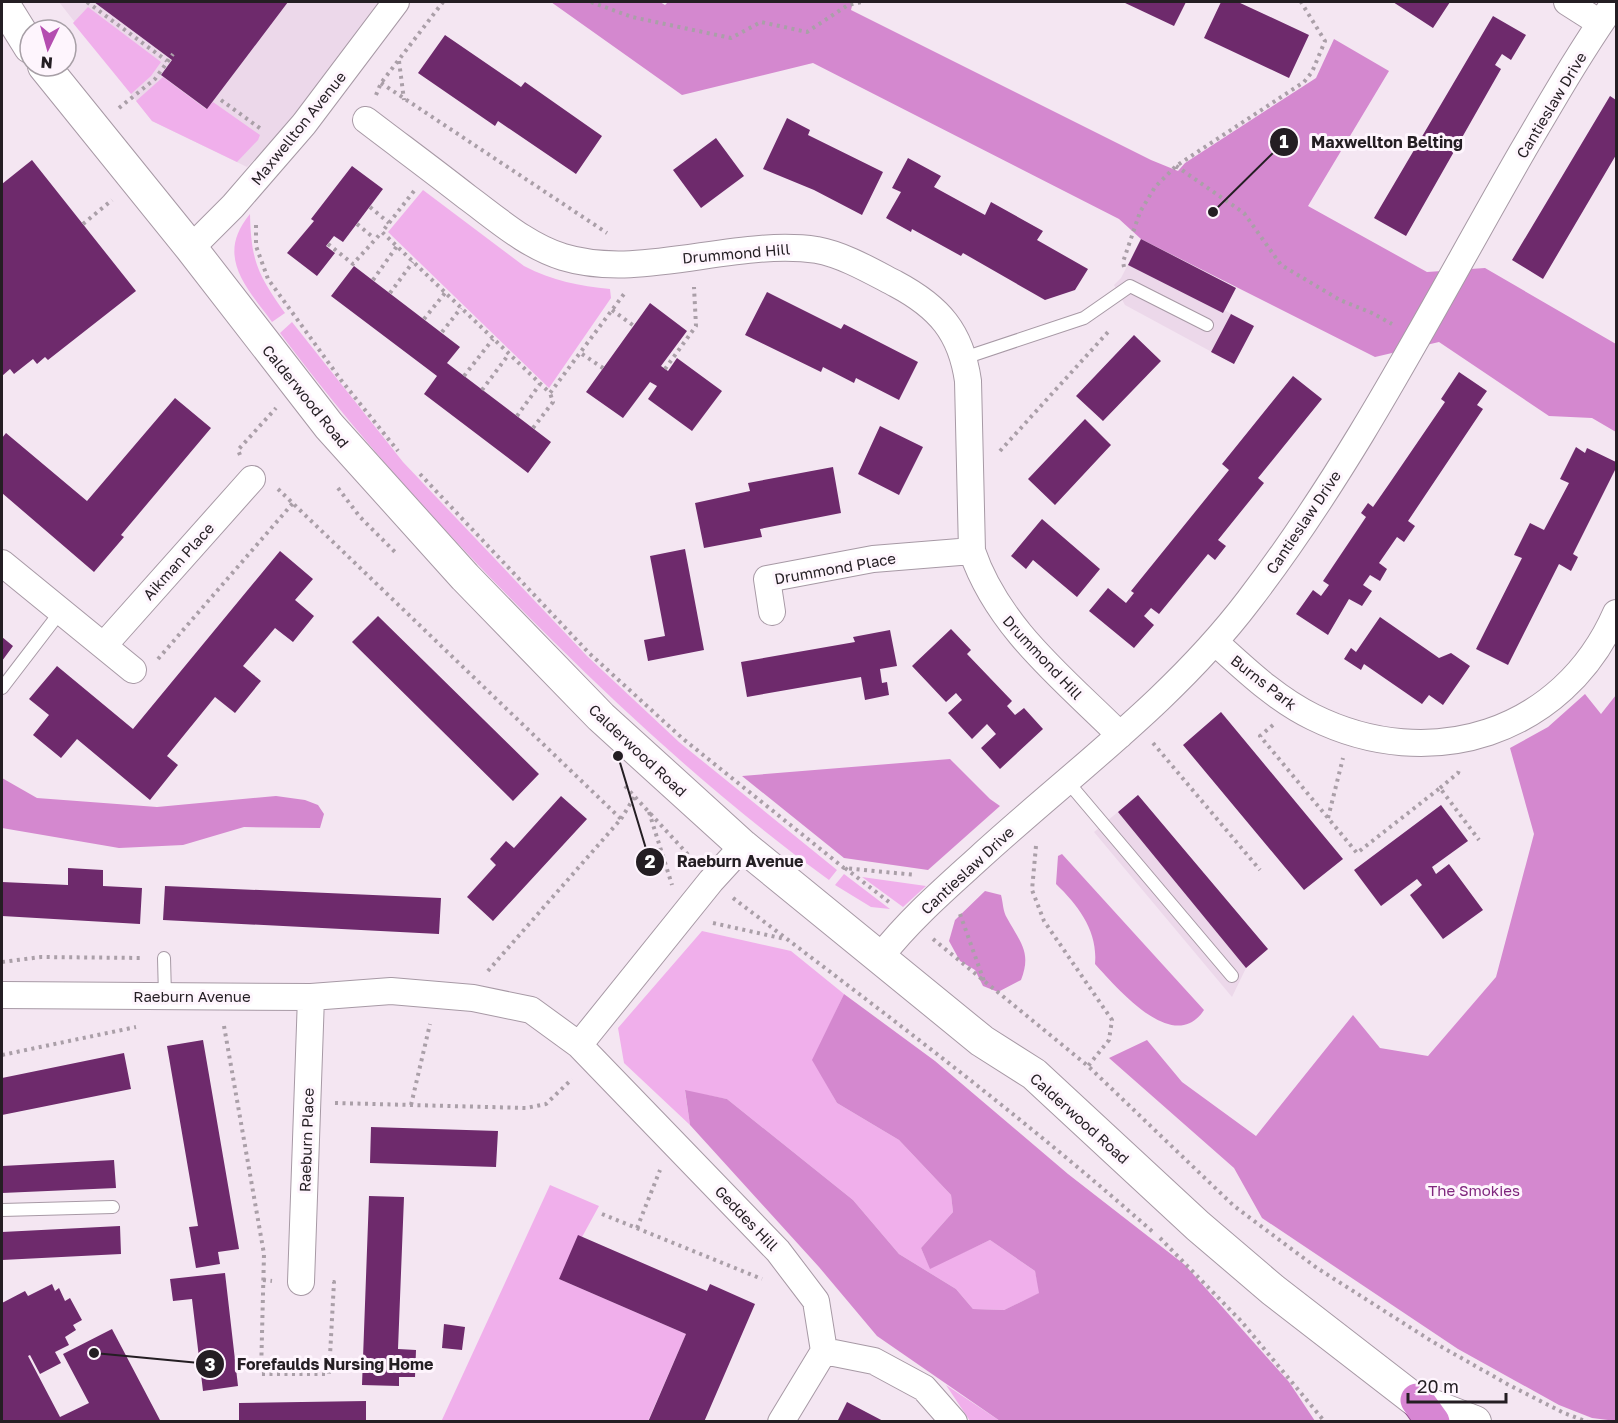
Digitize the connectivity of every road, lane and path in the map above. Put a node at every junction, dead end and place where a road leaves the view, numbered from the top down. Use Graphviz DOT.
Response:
graph roads {
  1 [pos="87,2"];
  2 [pos="396,2"];
  3 [pos="443,2"];
  4 [pos="591,2"];
  5 [pos="862,2"];
  6 [pos="1301,2"];
  7 [pos="1567,2"];
  8 [pos="1615,2"];
  9 [pos="1599,23"];
  10 [pos="173,54"];
  11 [pos="399,60"];
  12 [pos="167,61"];
  13 [pos="53,78"];
  14 [pos="381,83"];
  15 [pos="221,100"];
  16 [pos="405,100"];
  17 [pos="366,120"];
  18 [pos="93,128"];
  19 [pos="284,146"];
  20 [pos="1176,166"];
  21 [pos="431,170"];
  22 [pos="369,207"];
  23 [pos="257,219"];
  24 [pos="389,223"];
  25 [pos="357,224"];
  26 [pos="382,232"];
  27 [pos="374,238"];
  28 [pos="328,244"];
  29 [pos="397,246"];
  30 [pos="191,248"];
  31 [pos="692,256"];
  32 [pos="647,261"];
  33 [pos="413,262"];
  34 [pos="373,280"];
  35 [pos="1130,286"];
  36 [pos="390,293"];
  37 [pos="445,293"];
  38 [pos="461,308"];
  39 [pos="612,310"];
  40 [pos="424,319"];
  41 [pos="1207,325"];
  42 [pos="634,326"];
  43 [pos="442,332"];
  44 [pos="1416,338"];
  45 [pos="493,339"];
  46 [pos="509,354"];
  47 [pos="582,354"];
  48 [pos="964,358"];
  49 [pos="603,368"];
  50 [pos="665,369"];
  51 [pos="464,376"];
  52 [pos="540,384"];
  53 [pos="482,390"];
  54 [pos="550,393"];
  55 [pos="276,407"];
  56 [pos="517,416"];
  57 [pos="533,428"];
  58 [pos="399,452"];
  59 [pos="969,464"];
  60 [pos="414,469"];
  61 [pos="252,479"];
  62 [pos="293,503"];
  63 [pos="972,551"];
  64 [pos="2,563"];
  65 [pos="61,611"];
  66 [pos="772,612"];
  67 [pos="1617,613"];
  68 [pos="1215,642"];
  69 [pos="105,644"];
  70 [pos="134,670"];
  71 [pos="2,688"];
  72 [pos="1279,718"];
  73 [pos="1146,734"];
  74 [pos="1120,735"];
  75 [pos="1345,751"];
  76 [pos="1461,758"];
  77 [pos="1067,781"];
  78 [pos="1440,788"];
  79 [pos="634,796"];
  80 [pos="1328,818"];
  81 [pos="621,819"];
  82 [pos="1479,840"];
  83 [pos="1037,842"];
  84 [pos="743,846"];
  85 [pos="844,868"];
  86 [pos="1260,870"];
  87 [pos="918,875"];
  88 [pos="897,908"];
  89 [pos="960,912"];
  90 [pos="930,937"];
  91 [pos="881,956"];
  92 [pos="164,958"];
  93 [pos="2,962"];
  94 [pos="1232,976"];
  95 [pos="984,982"];
  96 [pos="2,995"];
  97 [pos="437,995"];
  98 [pos="165,996"];
  99 [pos="311,997"];
  100 [pos="465,998"];
  101 [pos="140,1027"];
  102 [pos="586,1052"];
  103 [pos="2,1055"];
  104 [pos="1088,1065"];
  105 [pos="307,1102"];
  106 [pos="411,1105"];
  107 [pos="672,1140"];
  108 [pos="113,1207"];
  109 [pos="2,1210"];
  110 [pos="602,1214"];
  111 [pos="637,1228"];
  112 [pos="763,1280"];
  113 [pos="301,1282"];
  114 [pos="824,1351"];
  115 [pos="1425,1411"];
  116 [pos="782,1422"];
  117 [pos="954,1422"];
  118 [pos="1442,1422"];
  119 [pos="1475,1422"];
  120 [pos="1588,1422"];
  1 -- 12 [label="path"];
  2 -- 19 [label="street, Maxwellton Avenue"];
  3 -- 11 [label="path"];
  4 -- 5 [label="path"];
  6 -- 20 [label="path"];
  7 -- 9 [label="street"];
  8 -- 9 [label="street, Cantieslaw Drive"];
  9 -- 44 [label="street, Cantieslaw Drive"];
  10 -- 12 [label="path"];
  11 -- 14 [label="path"];
  11 -- 16 [label="path"];
  12 -- 18 [label="path"];
  13 -- 18 [label="street, Calderwood Road"];
  14 -- 16 [label="path"];
  14 -- 17 [label="path"];
  15 -- 19 [label="path"];
  16 -- 32 [label="path"];
  17 -- 21 [label="street, Drummond Hill"];
  18 -- 30 [label="street, Calderwood Road"];
  19 -- 30 [label="street, Maxwellton Avenue"];
  20 -- 35 [label="path"];
  20 -- 44 [label="path"];
  21 -- 24 [label="path"];
  21 -- 32 [label="street, Drummond Hill"];
  22 -- 24 [label="path"];
  23 -- 58 [label="path"];
  24 -- 26 [label="path"];
  25 -- 27 [label="path"];
  26 -- 27 [label="path"];
  26 -- 29 [label="path"];
  27 -- 28 [label="path"];
  29 -- 33 [label="path"];
  29 -- 34 [label="path"];
  30 -- 84 [label="street, Calderwood Road"];
  31 -- 32 [label="street, Drummond Hill"];
  31 -- 48 [label="street, Drummond Hill"];
  31 -- 50 [label="path"];
  32 -- 39 [label="path"];
  33 -- 36 [label="path"];
  33 -- 37 [label="path"];
  35 -- 41 [label="lane"];
  35 -- 48 [label="lane"];
  35 -- 59 [label="path"];
  37 -- 38 [label="path"];
  37 -- 40 [label="path"];
  38 -- 43 [label="path"];
  38 -- 45 [label="path"];
  39 -- 42 [label="path"];
  39 -- 47 [label="path"];
  44 -- 68 [label="street, Cantieslaw Drive"];
  45 -- 46 [label="path"];
  45 -- 51 [label="path"];
  46 -- 52 [label="path"];
  46 -- 53 [label="path"];
  47 -- 49 [label="path"];
  47 -- 54 [label="path"];
  48 -- 59 [label="street, Drummond Hill"];
  52 -- 54 [label="path"];
  52 -- 56 [label="path"];
  54 -- 57 [label="path"];
  55 -- 61 [label="path"];
  59 -- 63 [label="street, Drummond Hill"];
  60 -- 85 [label="path"];
  61 -- 62 [label="path"];
  61 -- 69 [label="street, Aikman Place"];
  62 -- 70 [label="path"];
  62 -- 81 [label="path"];
  63 -- 66 [label="street, Drummond Place"];
  63 -- 74 [label="street, Drummond Hill"];
  64 -- 65 [label="street"];
  65 -- 69 [label="street"];
  65 -- 71 [label="lane"];
  67 -- 68 [label="street, Burns Park"];
  68 -- 74 [label="street, Cantieslaw Drive"];
  69 -- 70 [label="street"];
  72 -- 80 [label="path"];
  73 -- 86 [label="path"];
  74 -- 77 [label="street, Cantieslaw Drive"];
  75 -- 80 [label="path"];
  76 -- 78 [label="path"];
  77 -- 91 [label="street, Cantieslaw Drive"];
  77 -- 94 [label="lane"];
  78 -- 80 [label="path"];
  78 -- 82 [label="path"];
  79 -- 81 [label="path"];
  81 -- 100 [label="path"];
  83 -- 104 [label="path"];
  84 -- 91 [label="street, Calderwood Road"];
  84 -- 102 [label="street"];
  85 -- 87 [label="path"];
  85 -- 88 [label="path"];
  89 -- 95 [label="path"];
  90 -- 95 [label="path"];
  91 -- 115 [label="street, Calderwood Road"];
  92 -- 93 [label="path"];
  92 -- 98 [label="lane"];
  95 -- 104 [label="path"];
  96 -- 98 [label="street, Raeburn Avenue"];
  97 -- 99 [label="street, Raeburn Avenue"];
  97 -- 100 [label="street, Raeburn Avenue"];
  97 -- 106 [label="path"];
  98 -- 99 [label="street, Raeburn Avenue"];
  99 -- 105 [label="street, Raeburn Place"];
  100 -- 102 [label="street, Raeburn Avenue"];
  101 -- 103 [label="path"];
  102 -- 106 [label="path"];
  102 -- 107 [label="street, Geddes Hill"];
  104 -- 120 [label="path"];
  105 -- 106 [label="path"];
  105 -- 113 [label="street, Raeburn Place"];
  107 -- 111 [label="path"];
  107 -- 114 [label="street, Geddes Hill"];
  108 -- 109 [label="lane"];
  110 -- 111 [label="path"];
  111 -- 112 [label="path"];
  114 -- 116 [label="street"];
  114 -- 117 [label="street"];
  115 -- 118 [label="street, Calderwood Road"];
  115 -- 119 [label="street, Calderwood Road"];
}
